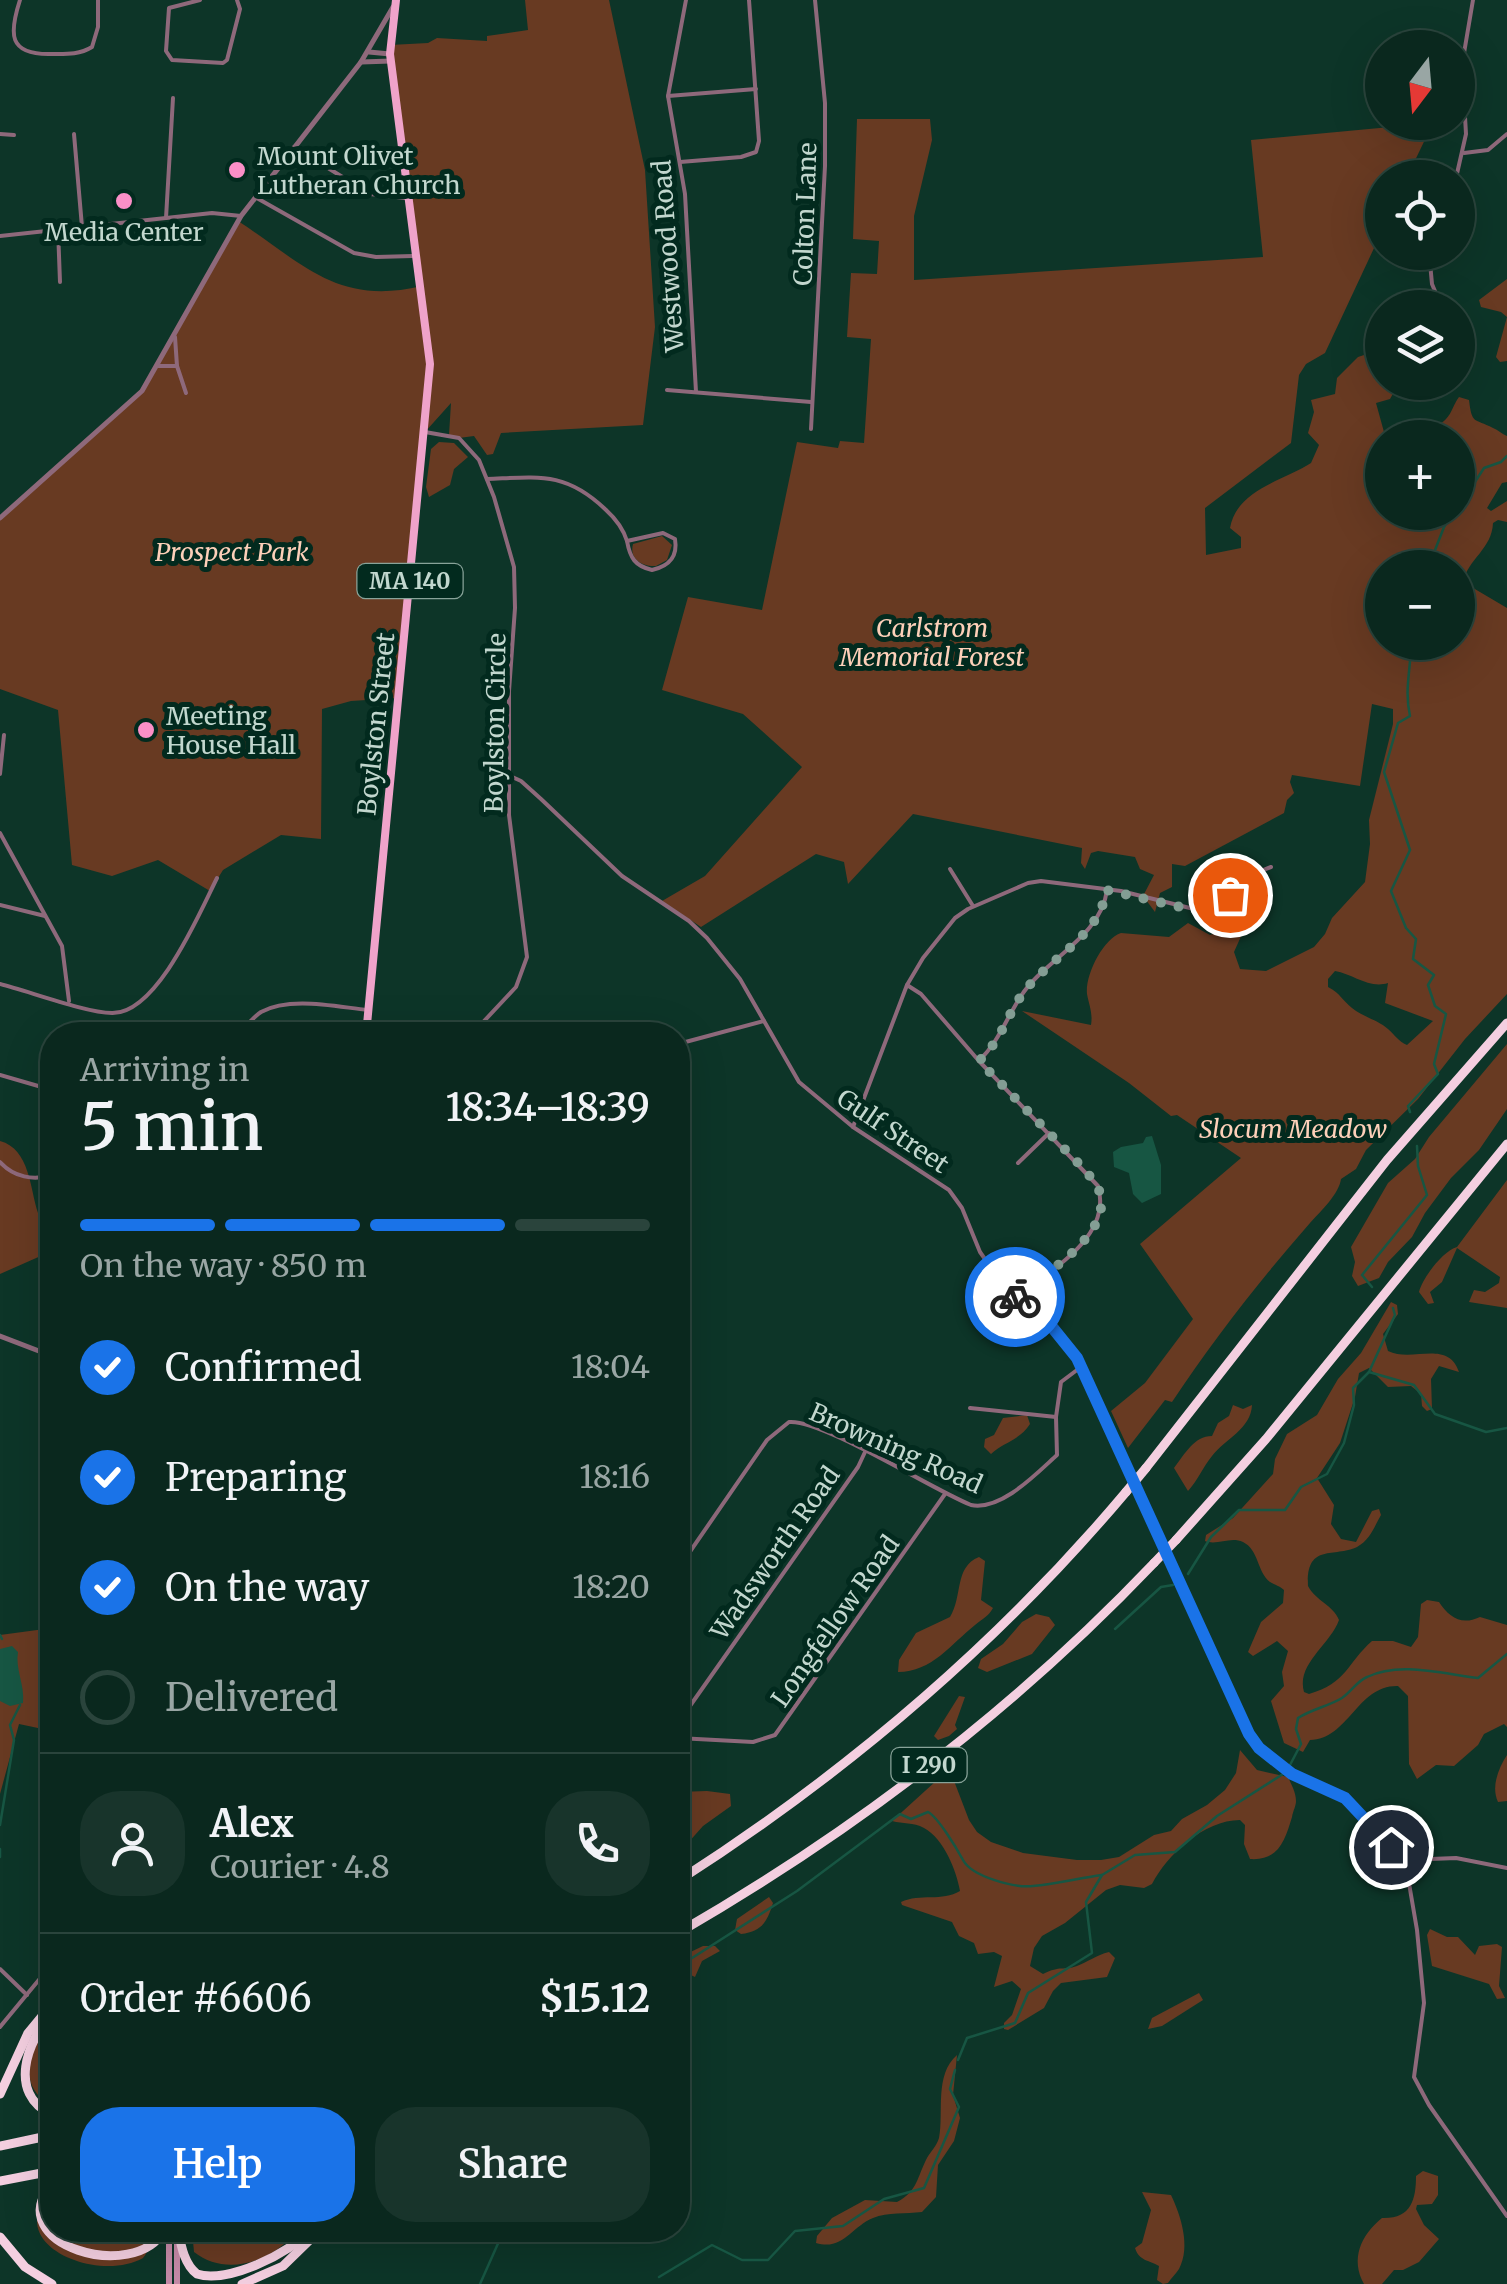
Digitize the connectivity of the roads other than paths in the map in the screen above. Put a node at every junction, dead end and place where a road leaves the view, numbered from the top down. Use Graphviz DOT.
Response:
graph roads {
  1 [pos="20,0"];
  2 [pos="98,0"];
  3 [pos="200,0"];
  4 [pos="237,0"];
  5 [pos="686,0"];
  6 [pos="749,0"];
  7 [pos="815,0"];
  8 [pos="1473,0"];
  9 [pos="395,2"];
  10 [pos="367,53"];
  11 [pos="391,58"];
  12 [pos="362,62"];
  13 [pos="756,89"];
  14 [pos="668,96"];
  15 [pos="173,98"];
  16 [pos="0,134"];
  17 [pos="74,134"];
  18 [pos="1507,134"];
  19 [pos="14,135"];
  20 [pos="293,147"];
  21 [pos="1463,153"];
  22 [pos="1461,160"];
  23 [pos="680,162"];
  24 [pos="255,197"];
  25 [pos="410,197"];
  26 [pos="241,216"];
  27 [pos="166,218"];
  28 [pos="82,226"];
  29 [pos="58,229"];
  30 [pos="0,236"];
  31 [pos="418,256"];
  32 [pos="60,282"];
  33 [pos="175,332"];
  34 [pos="157,366"];
  35 [pos="177,366"];
  36 [pos="667,390"];
  37 [pos="696,392"];
  38 [pos="186,393"];
  39 [pos="811,402"];
  40 [pos="811,428"];
  41 [pos="425,432"];
  42 [pos="487,479"];
  43 [pos="0,518"];
  44 [pos="627,541"];
  45 [pos="4,735"];
  46 [pos="0,774"];
  47 [pos="508,775"];
  48 [pos="0,833"];
  49 [pos="1271,867"];
  50 [pos="950,869"];
  51 [pos="217,878"];
  52 [pos="1106,890"];
  53 [pos="0,905"];
  54 [pos="973,906"];
  55 [pos="45,916"];
  56 [pos="0,984"];
  57 [pos="907,985"];
  58 [pos="70,1003"];
  59 [pos="368,1010"];
  60 [pos="764,1021"];
  61 [pos="251,1022"];
  62 [pos="367,1022"];
  63 [pos="483,1022"];
  64 [pos="1507,1023"];
  65 [pos="690,1041"];
  66 [pos="979,1061"];
  67 [pos="0,1075"];
  68 [pos="40,1087"];
  69 [pos="853,1127"];
  70 [pos="1048,1133"];
  71 [pos="1507,1144"];
  72 [pos="0,1162"];
  73 [pos="1018,1162"];
  74 [pos="40,1178"];
  75 [pos="1013,1298"];
  76 [pos="0,1336"];
  77 [pos="40,1351"];
  78 [pos="1081,1367"];
  79 [pos="970,1408"];
  80 [pos="1056,1416"];
  81 [pos="864,1452"];
  82 [pos="945,1494"];
  83 [pos="692,1548"];
  84 [pos="690,1551"];
  85 [pos="690,1706"];
  86 [pos="690,1739"];
  87 [pos="1405,1860"];
  88 [pos="1507,1868"];
  89 [pos="690,1873"];
  90 [pos="690,1926"];
  91 [pos="0,1969"];
  92 [pos="40,1979"];
  93 [pos="27,1995"];
  94 [pos="40,2019"];
  95 [pos="0,2027"];
  96 [pos="40,2031"];
  97 [pos="0,2094"];
  98 [pos="40,2104"];
  99 [pos="40,2138"];
  100 [pos="0,2146"];
  101 [pos="40,2173"];
  102 [pos="0,2181"];
  103 [pos="40,2192"];
  104 [pos="28,2206"];
  105 [pos="1507,2216"];
  106 [pos="0,2237"];
  107 [pos="164,2242"];
  108 [pos="171,2242"];
  109 [pos="173,2242"];
  110 [pos="178,2242"];
  111 [pos="296,2242"];
  112 [pos="308,2242"];
  113 [pos="24,2247"];
  114 [pos="155,2256"];
  115 [pos="65,2279"];
  116 [pos="52,2284"];
  117 [pos="169,2284"];
  118 [pos="177,2284"];
  119 [pos="242,2284"];
  1 -- 2 [label="street"];
  3 -- 4 [label="street"];
  5 -- 14 [label="street, Westwood Road"];
  6 -- 13 [label="street"];
  7 -- 39 [label="street, Colton Lane"];
  8 -- 21 [label="street"];
  9 -- 10 [label="street"];
  9 -- 11 [label="main road, Boylston Street / MA 140"];
  10 -- 11 [label="street"];
  10 -- 12 [label="street"];
  11 -- 12 [label="street"];
  11 -- 25 [label="main road, Boylston Street / MA 140"];
  12 -- 20 [label="street"];
  13 -- 14 [label="street"];
  13 -- 23 [label="street"];
  14 -- 23 [label="street, Westwood Road"];
  15 -- 27 [label="street"];
  16 -- 19 [label="street"];
  17 -- 28 [label="street"];
  18 -- 21 [label="street"];
  20 -- 24 [label="street"];
  20 -- 25 [label="street"];
  21 -- 22 [label="street"];
  23 -- 37 [label="street, Westwood Road"];
  24 -- 26 [label="street"];
  24 -- 31 [label="street"];
  25 -- 31 [label="main road, Boylston Street / MA 140"];
  26 -- 27 [label="street"];
  26 -- 33 [label="street"];
  27 -- 28 [label="street"];
  28 -- 29 [label="street"];
  29 -- 30 [label="street"];
  29 -- 32 [label="street"];
  31 -- 41 [label="main road, Boylston Street / MA 140"];
  33 -- 34 [label="street"];
  33 -- 35 [label="street"];
  34 -- 35 [label="street"];
  34 -- 43 [label="street"];
  35 -- 38 [label="street"];
  36 -- 37 [label="street"];
  37 -- 39 [label="street"];
  39 -- 40 [label="street, Colton Lane"];
  41 -- 42 [label="street, Boylston Circle"];
  41 -- 59 [label="main road, Boylston Street / MA 140"];
  42 -- 44 [label="street"];
  42 -- 47 [label="street, Boylston Circle"];
  44 -- 44 [label="street"];
  45 -- 46 [label="street"];
  47 -- 60 [label="street, Gulf Street"];
  47 -- 63 [label="street, Boylston Circle"];
  48 -- 55 [label="street"];
  49 -- 52 [label="street"];
  50 -- 54 [label="street"];
  51 -- 58 [label="street"];
  52 -- 54 [label="street"];
  52 -- 66 [label="street"];
  53 -- 55 [label="street"];
  54 -- 57 [label="street"];
  55 -- 58 [label="street"];
  56 -- 58 [label="street"];
  57 -- 66 [label="street"];
  57 -- 69 [label="street"];
  59 -- 61 [label="street"];
  59 -- 62 [label="main road, Boylston Street / MA 140"];
  60 -- 65 [label="street"];
  60 -- 69 [label="street, Gulf Street"];
  64 -- 89 [label="highway, I 290, bridge"];
  66 -- 70 [label="street"];
  67 -- 68 [label="street"];
  69 -- 75 [label="street, Gulf Street"];
  70 -- 73 [label="street"];
  70 -- 75 [label="street"];
  71 -- 90 [label="highway, I 290, bridge"];
  72 -- 74 [label="street"];
  75 -- 78 [label="street, Gulf Street"];
  76 -- 77 [label="street"];
  78 -- 80 [label="street, Browning Road"];
  78 -- 87 [label="street, Gulf Street"];
  79 -- 80 [label="street"];
  80 -- 82 [label="street, Browning Road"];
  81 -- 82 [label="street, Browning Road"];
  81 -- 83 [label="street, Browning Road"];
  81 -- 85 [label="street, Wadsworth Road"];
  82 -- 86 [label="street, Longfellow Road"];
  83 -- 84 [label="street, Browning Road"];
  87 -- 88 [label="street"];
  87 -- 105 [label="street"];
  91 -- 93 [label="street"];
  92 -- 93 [label="street"];
  93 -- 95 [label="street"];
  94 -- 97 [label="highway"];
  96 -- 98 [label="highway"];
  99 -- 100 [label="highway"];
  101 -- 102 [label="highway"];
  103 -- 104 [label="highway"];
  106 -- 116 [label="highway"];
  107 -- 114 [label="highway"];
  108 -- 117 [label="main road"];
  109 -- 118 [label="main road"];
  110 -- 111 [label="highway"];
  112 -- 119 [label="highway"];
  113 -- 115 [label="highway"];
}
